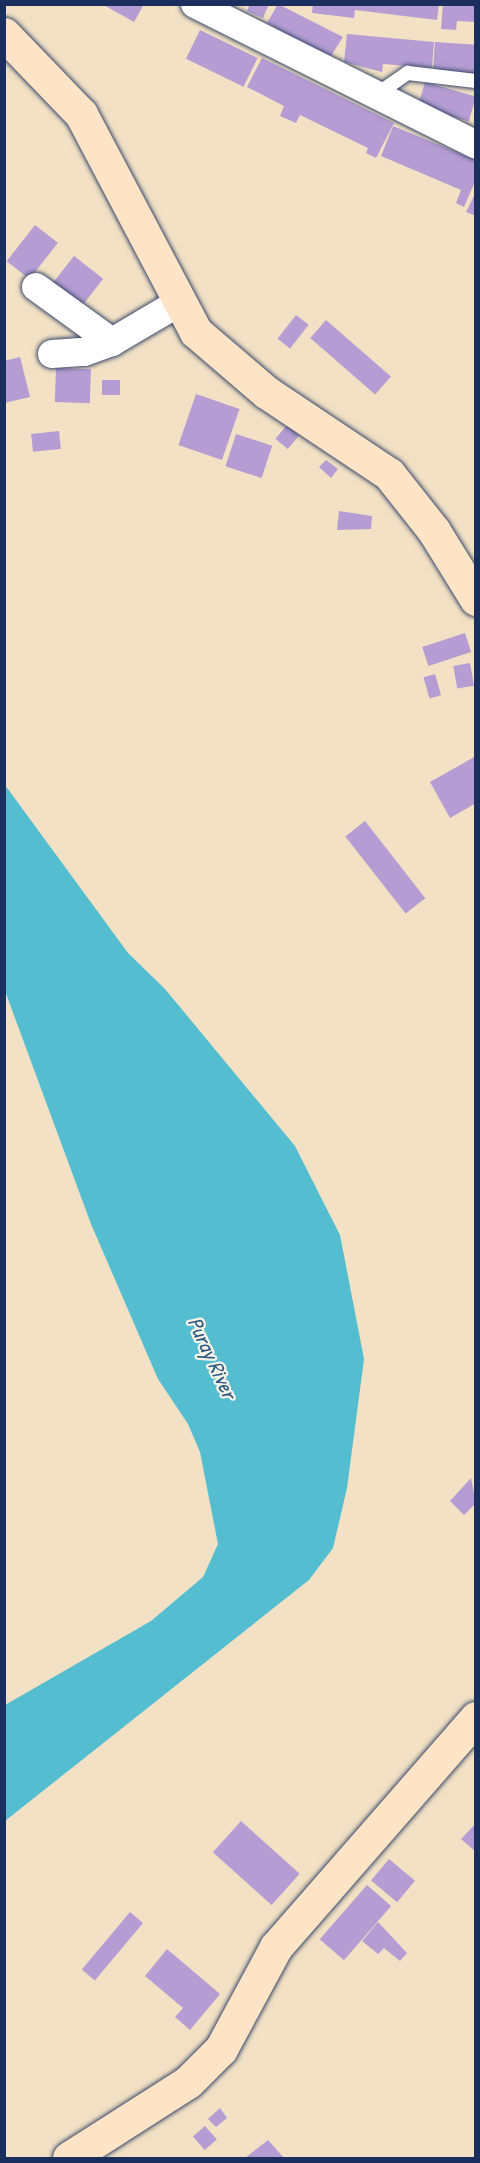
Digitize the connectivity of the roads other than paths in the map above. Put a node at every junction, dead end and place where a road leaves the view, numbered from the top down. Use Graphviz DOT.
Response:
graph roads {
  1 [pos="202,6"];
  2 [pos="4,34"];
  3 [pos="476,81"];
  4 [pos="376,95"];
  5 [pos="476,145"];
  6 [pos="36,287"];
  7 [pos="180,302"];
  8 [pos="112,342"];
  9 [pos="52,354"];
  10 [pos="476,599"];
  11 [pos="476,1718"];
  12 [pos="69,2158"];
  1 -- 4 [label="street"];
  2 -- 7 [label="street"];
  3 -- 4 [label="lane"];
  4 -- 5 [label="street"];
  6 -- 8 [label="street"];
  7 -- 8 [label="street"];
  7 -- 10 [label="street"];
  8 -- 9 [label="street"];
  11 -- 12 [label="street"];
}
